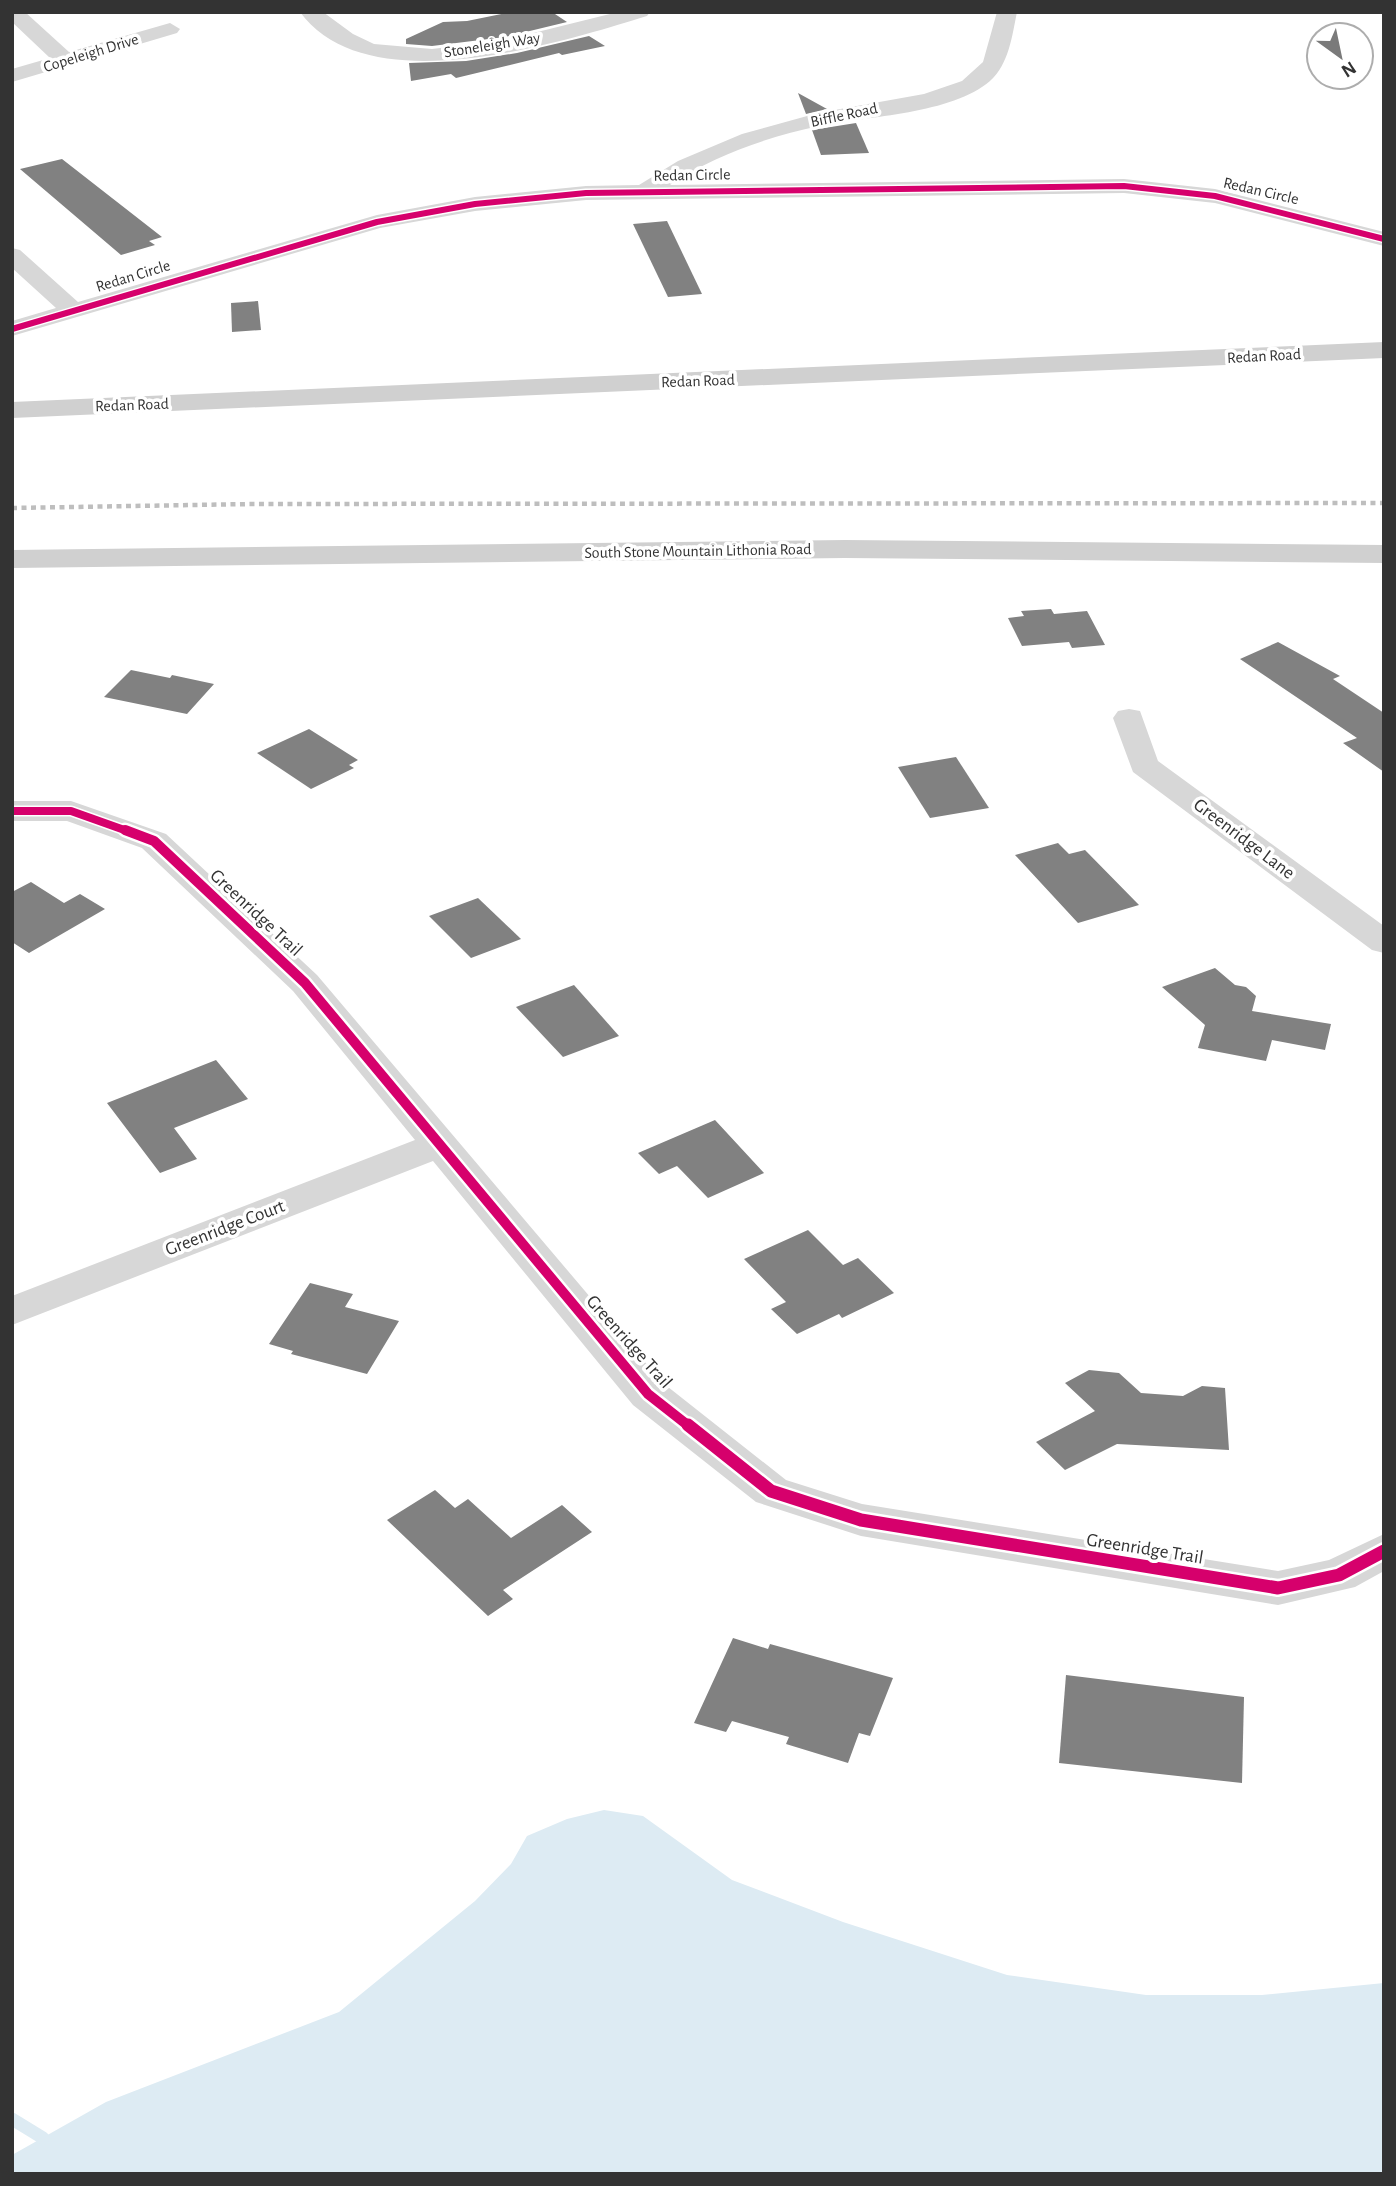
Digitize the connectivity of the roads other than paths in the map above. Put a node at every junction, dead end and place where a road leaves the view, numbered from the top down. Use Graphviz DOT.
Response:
graph roads {
  1 [pos="13,12"];
  2 [pos="310,12"];
  3 [pos="640,12"];
  4 [pos="1007,12"];
  5 [pos="170,29"];
  6 [pos="65,60"];
  7 [pos="12,76"];
  8 [pos="646,191"];
  9 [pos="1384,239"];
  10 [pos="12,255"];
  11 [pos="73,311"];
  12 [pos="12,329"];
  13 [pos="1384,350"];
  14 [pos="12,410"];
  15 [pos="1384,554"];
  16 [pos="12,559"];
  17 [pos="1129,718"];
  18 [pos="12,811"];
  19 [pos="1384,943"];
  20 [pos="438,1145"];
  21 [pos="12,1311"];
  22 [pos="1384,1551"];
  1 -- 6 [label="street"];
  2 -- 3 [label="street, Stoneleigh Way"];
  4 -- 8 [label="street, Biffle Road"];
  5 -- 6 [label="street, Copeleigh Drive"];
  6 -- 7 [label="street, Copeleigh Drive"];
  8 -- 9 [label="street, Redan Circle"];
  8 -- 11 [label="street, Redan Circle"];
  10 -- 11 [label="street"];
  11 -- 12 [label="street, Redan Circle"];
  13 -- 14 [label="main road, Redan Road"];
  15 -- 16 [label="main road, South Stone Mountain Lithonia Road"];
  17 -- 19 [label="street, Greenridge Lane"];
  18 -- 20 [label="street, Greenridge Trail"];
  20 -- 21 [label="street, Greenridge Court"];
  20 -- 22 [label="street, Greenridge Trail"];
}
